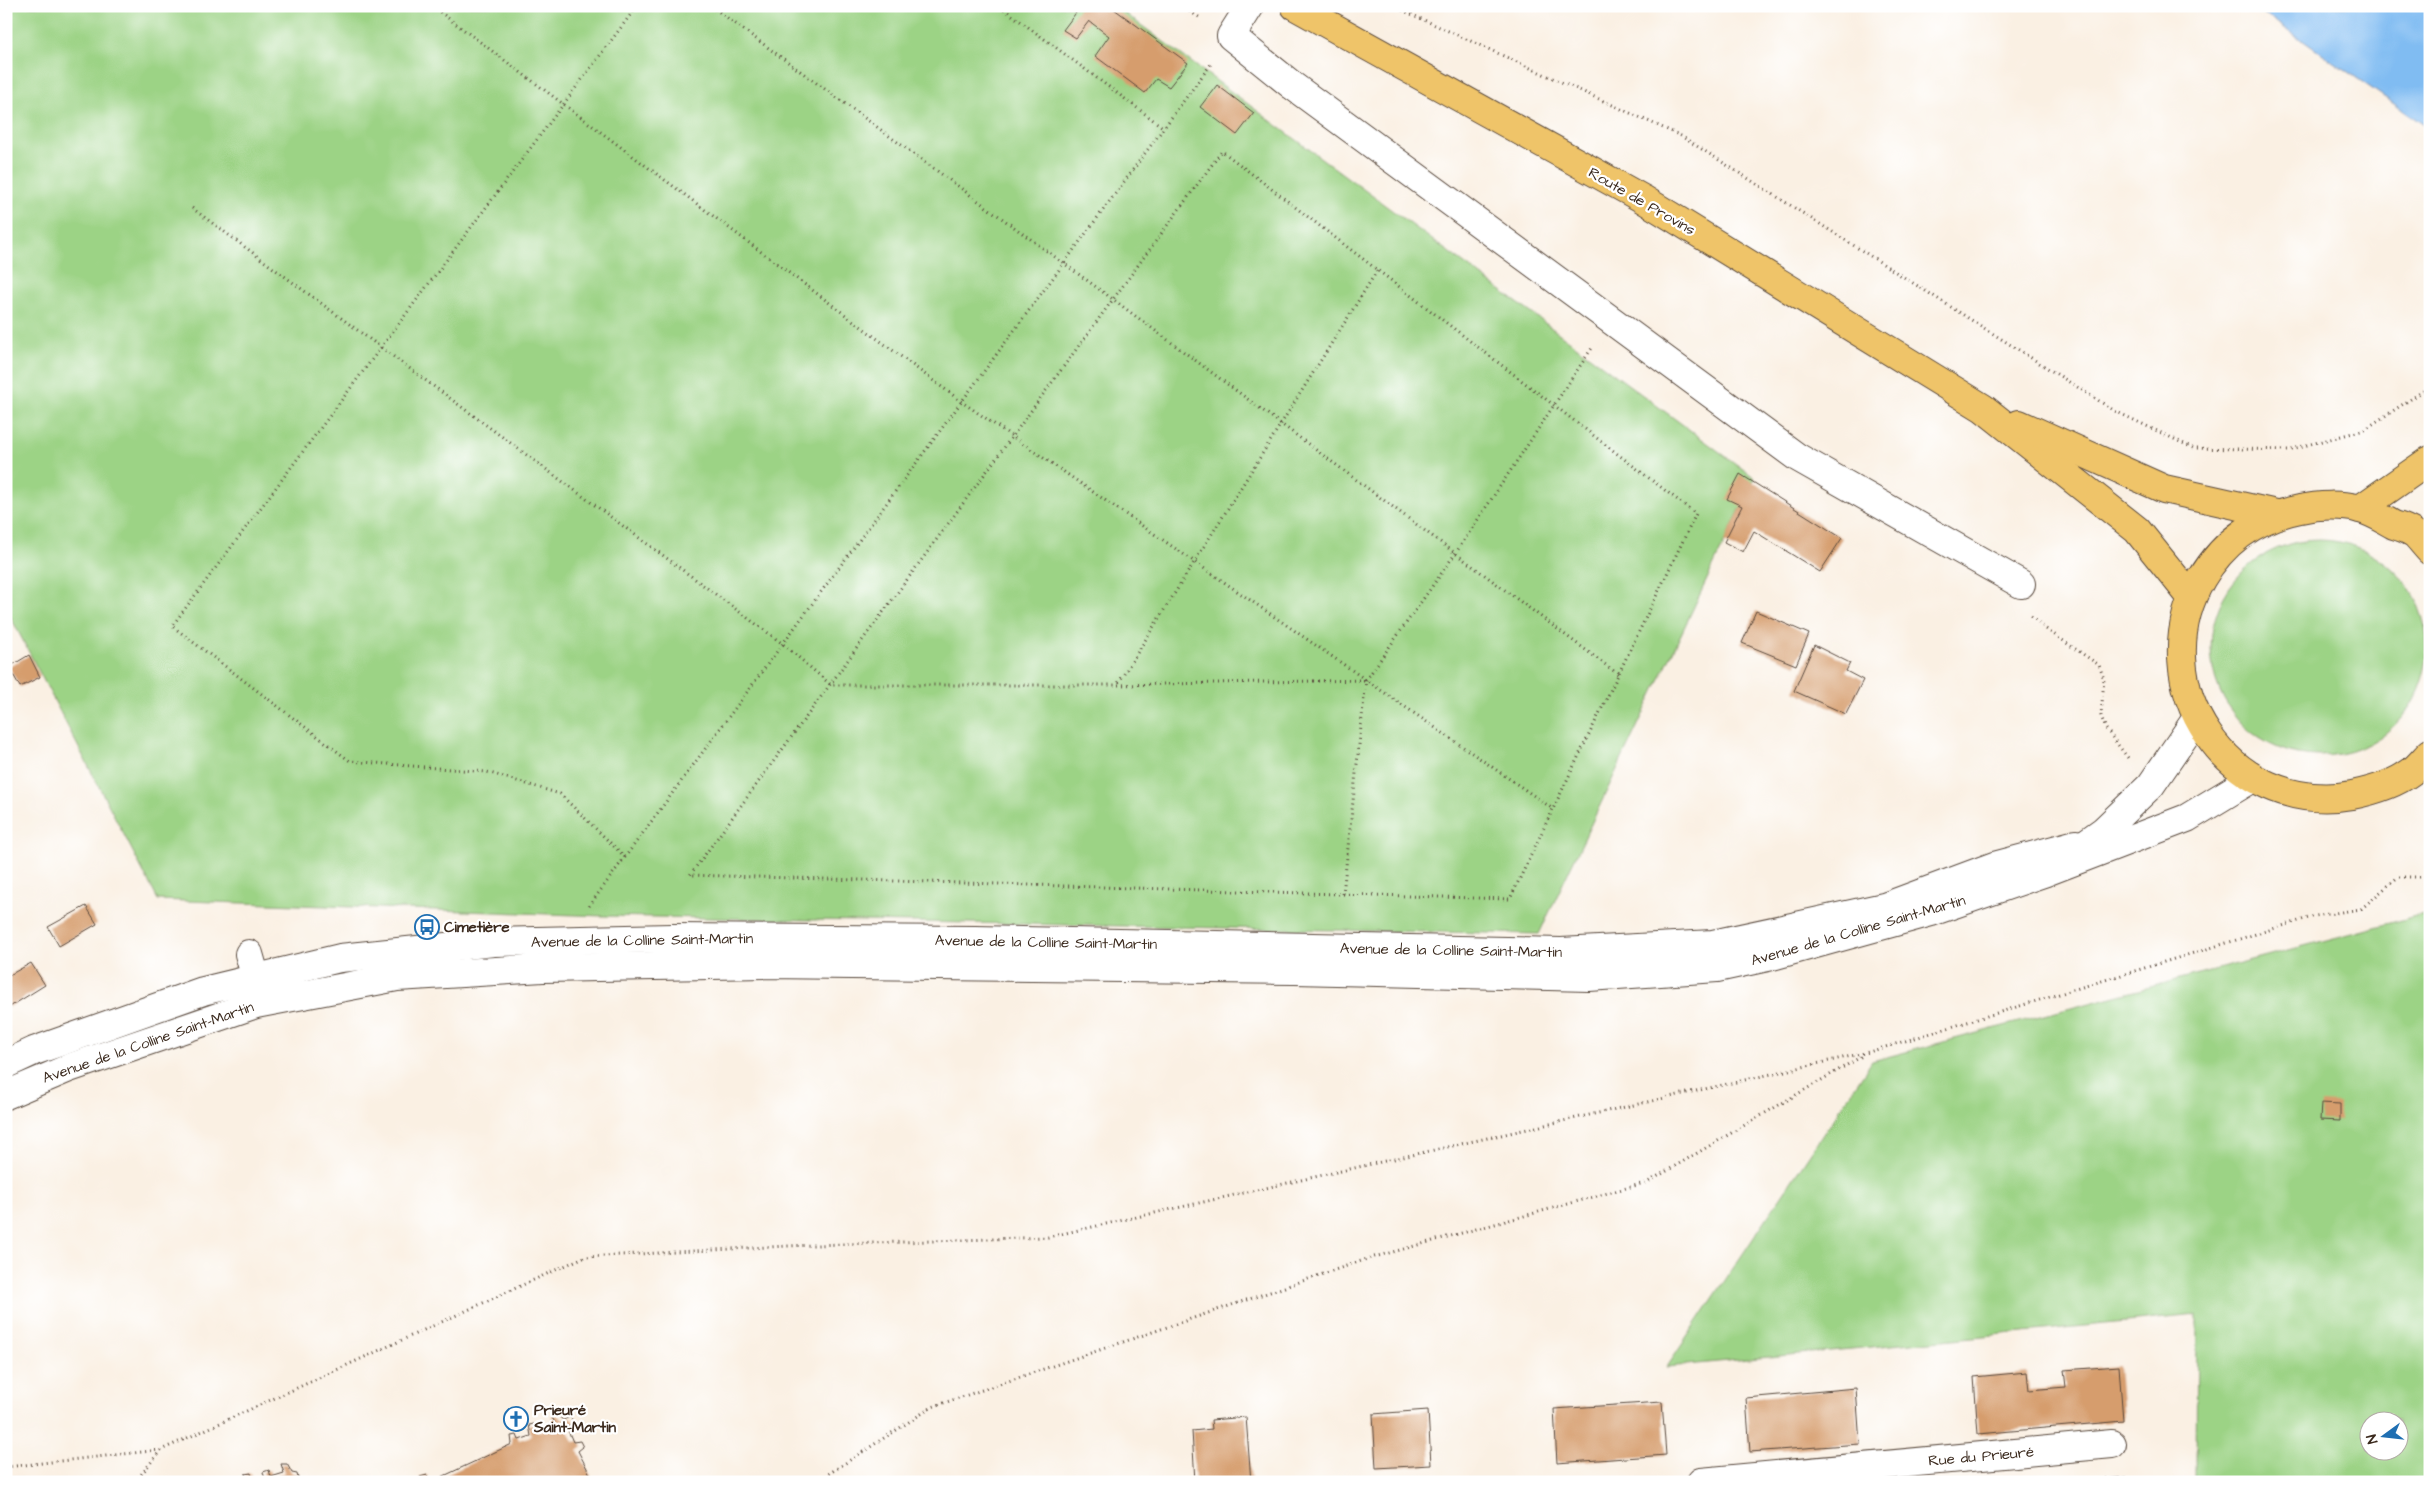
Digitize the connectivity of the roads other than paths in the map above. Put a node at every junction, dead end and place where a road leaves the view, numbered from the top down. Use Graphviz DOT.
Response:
graph roads {
  1 [pos="1250,6"];
  2 [pos="1295,6"];
  3 [pos="1983,408"];
  4 [pos="2430,460"];
  5 [pos="2360,509"];
  6 [pos="2276,514"];
  7 [pos="2430,551"];
  8 [pos="2021,584"];
  9 [pos="2190,597"];
  10 [pos="2197,718"];
  11 [pos="2430,753"];
  12 [pos="2420,775"];
  13 [pos="2253,778"];
  14 [pos="2090,840"];
  15 [pos="2046,872"];
  16 [pos="256,978"];
  17 [pos="6,1064"];
  18 [pos="6,1095"];
  19 [pos="2112,1444"];
  20 [pos="1701,1482"];
  1 -- 8 [label="street"];
  2 -- 3 [label="main road, Route de Provins"];
  3 -- 6 [label="main road"];
  3 -- 9 [label="main road"];
  4 -- 5 [label="main road"];
  5 -- 6 [label="main road"];
  5 -- 7 [label="main road"];
  6 -- 9 [label="main road"];
  9 -- 10 [label="main road"];
  10 -- 13 [label="main road"];
  10 -- 14 [label="street, Avenue de la Colline Saint-Martin"];
  11 -- 12 [label="main road"];
  12 -- 13 [label="main road"];
  13 -- 15 [label="street, Avenue de la Colline Saint-Martin"];
  14 -- 15 [label="street, Avenue de la Colline Saint-Martin"];
  14 -- 16 [label="street, Avenue de la Colline Saint-Martin"];
  15 -- 16 [label="street, Avenue de la Colline Saint-Martin"];
  16 -- 17 [label="street, Avenue de la Colline Saint-Martin"];
  16 -- 18 [label="street, Avenue de la Colline Saint-Martin"];
  19 -- 20 [label="street, Rue du Prieuré"];
}
